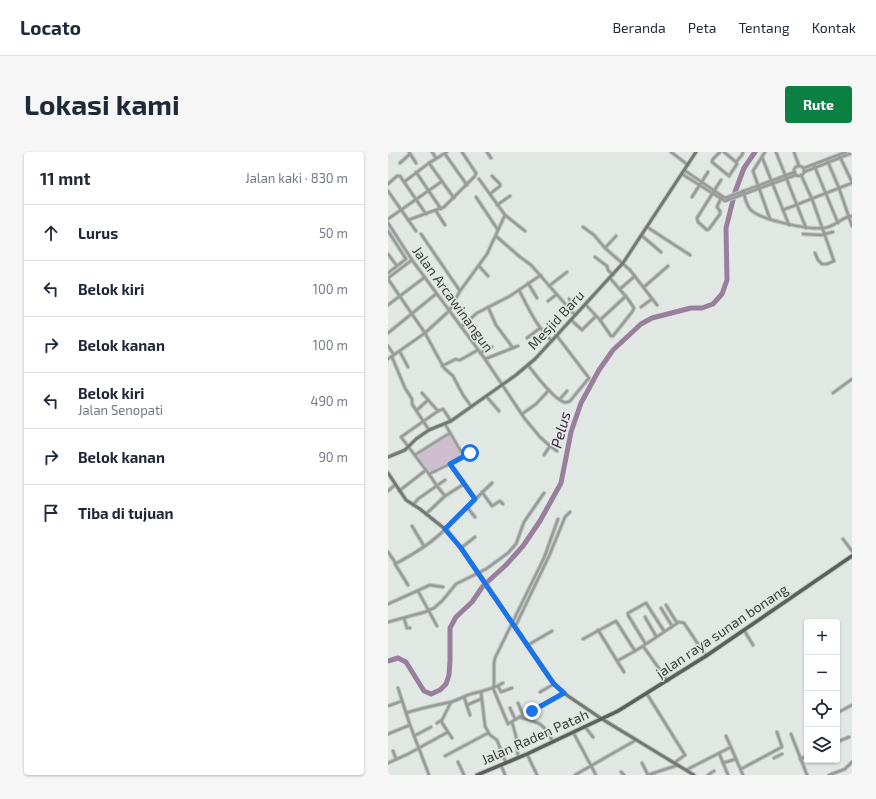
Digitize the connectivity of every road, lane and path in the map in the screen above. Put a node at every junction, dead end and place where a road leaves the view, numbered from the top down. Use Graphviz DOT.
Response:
graph roads {
  1 [pos="432,152"];
  2 [pos="462,152"];
  3 [pos="487,152"];
  4 [pos="671,152"];
  5 [pos="696,152"];
  6 [pos="720,152"];
  7 [pos="724,152"];
  8 [pos="743,152"];
  9 [pos="765,152"];
  10 [pos="776,152"];
  11 [pos="794,152"];
  12 [pos="833,152"];
  13 [pos="410,153"];
  14 [pos="446,153"];
  15 [pos="849,153"];
  16 [pos="840,156"];
  17 [pos="761,157"];
  18 [pos="436,158"];
  19 [pos="491,158"];
  20 [pos="835,158"];
  21 [pos="828,161"];
  22 [pos="736,162"];
  23 [pos="400,163"];
  24 [pos="416,163"];
  25 [pos="428,163"];
  26 [pos="688,165"];
  27 [pos="799,166"];
  28 [pos="814,166"];
  29 [pos="804,170"];
  30 [pos="416,172"];
  31 [pos="683,172"];
  32 [pos="708,172"];
  33 [pos="796,173"];
  34 [pos="801,175"];
  35 [pos="492,176"];
  36 [pos="786,176"];
  37 [pos="479,178"];
  38 [pos="721,180"];
  39 [pos="404,182"];
  40 [pos="441,182"];
  41 [pos="772,182"];
  42 [pos="852,183"];
  43 [pos="388,184"];
  44 [pos="700,184"];
  45 [pos="467,185"];
  46 [pos="758,187"];
  47 [pos="839,188"];
  48 [pos="429,190"];
  49 [pos="388,191"];
  50 [pos="713,193"];
  51 [pos="743,193"];
  52 [pos="490,194"];
  53 [pos="826,194"];
  54 [pos="510,196"];
  55 [pos="476,197"];
  56 [pos="692,197"];
  57 [pos="454,198"];
  58 [pos="722,198"];
  59 [pos="416,199"];
  60 [pos="812,199"];
  61 [pos="497,205"];
  62 [pos="798,205"];
  63 [pos="401,209"];
  64 [pos="441,209"];
  65 [pos="784,210"];
  66 [pos="436,211"];
  67 [pos="426,214"];
  68 [pos="505,215"];
  69 [pos="850,217"];
  70 [pos="388,219"];
  71 [pos="770,219"];
  72 [pos="408,220"];
  73 [pos="388,223"];
  74 [pos="838,223"];
  75 [pos="789,224"];
  76 [pos="445,225"];
  77 [pos="852,225"];
  78 [pos="583,227"];
  79 [pos="647,227"];
  80 [pos="806,228"];
  81 [pos="389,229"];
  82 [pos="823,230"];
  83 [pos="416,231"];
  84 [pos="498,231"];
  85 [pos="524,231"];
  86 [pos="833,232"];
  87 [pos="421,234"];
  88 [pos="803,234"];
  89 [pos="641,235"];
  90 [pos="825,235"];
  91 [pos="496,236"];
  92 [pos="616,236"];
  93 [pos="606,248"];
  94 [pos="661,252"];
  95 [pos="816,253"];
  96 [pos="388,254"];
  97 [pos="690,255"];
  98 [pos="595,257"];
  99 [pos="412,260"];
  100 [pos="623,263"];
  101 [pos="397,266"];
  102 [pos="479,266"];
  103 [pos="668,266"];
  104 [pos="567,272"];
  105 [pos="388,273"];
  106 [pos="541,275"];
  107 [pos="613,275"];
  108 [pos="488,276"];
  109 [pos="635,276"];
  110 [pos="425,277"];
  111 [pos="610,278"];
  112 [pos="388,279"];
  113 [pos="528,284"];
  114 [pos="549,286"];
  115 [pos="644,287"];
  116 [pos="620,289"];
  117 [pos="460,290"];
  118 [pos="519,290"];
  119 [pos="436,294"];
  120 [pos="556,295"];
  121 [pos="399,296"];
  122 [pos="626,296"];
  123 [pos="537,298"];
  124 [pos="569,299"];
  125 [pos="652,299"];
  126 [pos="548,301"];
  127 [pos="585,304"];
  128 [pos="388,305"];
  129 [pos="657,305"];
  130 [pos="488,307"];
  131 [pos="568,307"];
  132 [pos="641,307"];
  133 [pos="449,311"];
  134 [pos="412,314"];
  135 [pos="576,315"];
  136 [pos="596,316"];
  137 [pos="571,320"];
  138 [pos="600,320"];
  139 [pos="461,326"];
  140 [pos="540,328"];
  141 [pos="388,332"];
  142 [pos="425,333"];
  143 [pos="557,336"];
  144 [pos="527,338"];
  145 [pos="552,340"];
  146 [pos="388,346"];
  147 [pos="518,346"];
  148 [pos="492,347"];
  149 [pos="513,348"];
  150 [pos="479,351"];
  151 [pos="400,352"];
  152 [pos="393,356"];
  153 [pos="485,359"];
  154 [pos="388,360"];
  155 [pos="528,365"];
  156 [pos="442,366"];
  157 [pos="408,367"];
  158 [pos="852,379"];
  159 [pos="502,386"];
  160 [pos="549,390"];
  161 [pos="567,391"];
  162 [pos="833,392"];
  163 [pos="422,393"];
  164 [pos="486,396"];
  165 [pos="560,399"];
  166 [pos="428,400"];
  167 [pos="471,406"];
  168 [pos="417,410"];
  169 [pos="438,411"];
  170 [pos="499,412"];
  171 [pos="522,414"];
  172 [pos="424,421"];
  173 [pos="451,421"];
  174 [pos="445,424"];
  175 [pos="429,430"];
  176 [pos="450,433"];
  177 [pos="408,446"];
  178 [pos="550,446"];
  179 [pos="557,451"];
  180 [pos="388,452"];
  181 [pos="477,453"];
  182 [pos="415,455"];
  183 [pos="544,455"];
  184 [pos="464,456"];
  185 [pos="389,457"];
  186 [pos="450,464"];
  187 [pos="426,470"];
  188 [pos="388,474"];
  189 [pos="429,474"];
  190 [pos="445,480"];
  191 [pos="492,483"];
  192 [pos="464,484"];
  193 [pos="395,485"];
  194 [pos="436,486"];
  195 [pos="388,491"];
  196 [pos="399,491"];
  197 [pos="482,492"];
  198 [pos="544,493"];
  199 [pos="445,496"];
  200 [pos="475,499"];
  201 [pos="503,504"];
  202 [pos="413,505"];
  203 [pos="467,507"];
  204 [pos="570,512"];
  205 [pos="426,514"];
  206 [pos="475,517"];
  207 [pos="558,519"];
  208 [pos="412,526"];
  209 [pos="445,529"];
  210 [pos="475,537"];
  211 [pos="843,540"];
  212 [pos="424,546"];
  213 [pos="461,548"];
  214 [pos="852,551"];
  215 [pos="388,552"];
  216 [pos="852,556"];
  217 [pos="395,564"];
  218 [pos="477,572"];
  219 [pos="408,585"];
  220 [pos="443,586"];
  221 [pos="418,591"];
  222 [pos="388,604"];
  223 [pos="666,605"];
  224 [pos="661,608"];
  225 [pos="428,611"];
  226 [pos="645,617"];
  227 [pos="404,618"];
  228 [pos="388,622"];
  229 [pos="677,623"];
  230 [pos="513,625"];
  231 [pos="437,626"];
  232 [pos="672,626"];
  233 [pos="410,628"];
  234 [pos="598,630"];
  235 [pos="744,630"];
  236 [pos="552,631"];
  237 [pos="664,631"];
  238 [pos="656,636"];
  239 [pos="583,639"];
  240 [pos="644,645"];
  241 [pos="753,645"];
  242 [pos="527,646"];
  243 [pos="635,651"];
  244 [pos="706,656"];
  245 [pos="617,661"];
  246 [pos="624,672"];
  247 [pos="668,681"];
  248 [pos="503,683"];
  249 [pos="554,684"];
  250 [pos="496,687"];
  251 [pos="398,688"];
  252 [pos="512,688"];
  253 [pos="481,692"];
  254 [pos="540,692"];
  255 [pos="564,693"];
  256 [pos="647,694"];
  257 [pos="464,697"];
  258 [pos="482,699"];
  259 [pos="402,701"];
  260 [pos="452,702"];
  261 [pos="518,703"];
  262 [pos="467,705"];
  263 [pos="852,705"];
  264 [pos="388,706"];
  265 [pos="510,708"];
  266 [pos="532,711"];
  267 [pos="840,711"];
  268 [pos="406,713"];
  269 [pos="470,715"];
  270 [pos="519,717"];
  271 [pos="515,719"];
  272 [pos="602,719"];
  273 [pos="441,721"];
  274 [pos="510,722"];
  275 [pos="437,723"];
  276 [pos="410,725"];
  277 [pos="431,727"];
  278 [pos="585,727"];
  279 [pos="448,732"];
  280 [pos="573,732"];
  281 [pos="777,732"];
  282 [pos="488,733"];
  283 [pos="388,734"];
  284 [pos="791,734"];
  285 [pos="414,736"];
  286 [pos="726,736"];
  287 [pos="849,737"];
  288 [pos="452,738"];
  289 [pos="593,738"];
  290 [pos="636,740"];
  291 [pos="840,741"];
  292 [pos="553,742"];
  293 [pos="731,747"];
  294 [pos="419,748"];
  295 [pos="393,751"];
  296 [pos="775,751"];
  297 [pos="719,753"];
  298 [pos="527,754"];
  299 [pos="782,754"];
  300 [pos="445,756"];
  301 [pos="777,756"];
  302 [pos="804,757"];
  303 [pos="518,758"];
  304 [pos="774,758"];
  305 [pos="396,759"];
  306 [pos="736,759"];
  307 [pos="800,759"];
  308 [pos="458,762"];
  309 [pos="852,762"];
  310 [pos="388,763"];
  311 [pos="506,763"];
  312 [pos="642,763"];
  313 [pos="723,763"];
  314 [pos="676,764"];
  315 [pos="501,766"];
  316 [pos="591,766"];
  317 [pos="741,769"];
  318 [pos="686,770"];
  319 [pos="714,771"];
  320 [pos="621,772"];
  321 [pos="429,775"];
  322 [pos="464,775"];
  323 [pos="477,775"];
  324 [pos="505,775"];
  325 [pos="537,775"];
  326 [pos="575,775"];
  327 [pos="596,775"];
  328 [pos="624,775"];
  329 [pos="648,775"];
  330 [pos="694,775"];
  331 [pos="708,775"];
  332 [pos="728,775"];
  333 [pos="744,775"];
  334 [pos="808,775"];
  335 [pos="829,775"];
  1 -- 18 [label="street"];
  2 -- 45 [label="street"];
  3 -- 19 [label="street"];
  4 -- 26 [label="street"];
  5 -- 26 [label="street, Mesjid Baru"];
  6 -- 22 [label="street"];
  7 -- 22 [label="street"];
  8 -- 22 [label="street"];
  9 -- 17 [label="street"];
  10 -- 36 [label="street"];
  11 -- 27 [label="street"];
  12 -- 20 [label="street"];
  13 -- 23 [label="street"];
  13 -- 24 [label="street"];
  14 -- 18 [label="street"];
  14 -- 45 [label="street"];
  15 -- 16 [label="street"];
  16 -- 20 [label="street"];
  16 -- 42 [label="street"];
  17 -- 41 [label="street"];
  17 -- 46 [label="street"];
  18 -- 25 [label="street"];
  20 -- 21 [label="street"];
  21 -- 28 [label="street"];
  21 -- 47 [label="street"];
  25 -- 30 [label="street"];
  25 -- 40 [label="street"];
  26 -- 31 [label="street, Mesjid Baru"];
  27 -- 29 [label="street"];
  27 -- 33 [label="street"];
  28 -- 29 [label="street"];
  28 -- 53 [label="street"];
  29 -- 34 [label="street"];
  30 -- 39 [label="street"];
  30 -- 48 [label="street"];
  31 -- 44 [label="street"];
  31 -- 79 [label="street, Mesjid Baru"];
  32 -- 44 [label="street"];
  33 -- 34 [label="street"];
  33 -- 36 [label="street"];
  34 -- 60 [label="street"];
  35 -- 52 [label="street"];
  36 -- 41 [label="street"];
  36 -- 62 [label="street"];
  37 -- 52 [label="street"];
  38 -- 50 [label="street"];
  39 -- 43 [label="street"];
  39 -- 59 [label="street"];
  40 -- 48 [label="street"];
  40 -- 57 [label="street"];
  41 -- 46 [label="street"];
  41 -- 65 [label="street"];
  42 -- 47 [label="street"];
  44 -- 50 [label="street"];
  44 -- 56 [label="street"];
  45 -- 57 [label="street"];
  46 -- 51 [label="street"];
  46 -- 71 [label="street"];
  47 -- 53 [label="street"];
  47 -- 69 [label="street"];
  48 -- 59 [label="street"];
  48 -- 64 [label="street"];
  49 -- 63 [label="street"];
  50 -- 58 [label="street"];
  50 -- 58 [label="street"];
  51 -- 58 [label="street"];
  51 -- 71 [label="street"];
  52 -- 61 [label="street"];
  53 -- 60 [label="street"];
  53 -- 74 [label="street"];
  54 -- 61 [label="street"];
  55 -- 84 [label="street"];
  57 -- 64 [label="street"];
  59 -- 63 [label="street"];
  59 -- 67 [label="street"];
  60 -- 62 [label="street"];
  60 -- 82 [label="street"];
  61 -- 68 [label="street"];
  62 -- 65 [label="street"];
  62 -- 80 [label="street"];
  63 -- 70 [label="street"];
  63 -- 72 [label="street"];
  64 -- 66 [label="street"];
  65 -- 75 [label="street"];
  66 -- 67 [label="street"];
  66 -- 76 [label="street"];
  67 -- 72 [label="street"];
  68 -- 84 [label="street"];
  68 -- 85 [label="street"];
  69 -- 74 [label="street"];
  69 -- 77 [label="street"];
  71 -- 75 [label="street"];
  72 -- 83 [label="street"];
  73 -- 81 [label="street, Jalan Arcawinangun"];
  74 -- 82 [label="street"];
  75 -- 80 [label="street"];
  78 -- 93 [label="street"];
  79 -- 89 [label="street, Mesjid Baru"];
  79 -- 97 [label="street"];
  80 -- 82 [label="street"];
  81 -- 99 [label="street, Jalan Arcawinangun"];
  81 -- 101 [label="street"];
  82 -- 90 [label="street"];
  84 -- 91 [label="street"];
  86 -- 90 [label="street"];
  87 -- 117 [label="street"];
  88 -- 90 [label="street"];
  89 -- 94 [label="street"];
  89 -- 100 [label="street, Mesjid Baru"];
  90 -- 95 [label="street"];
  91 -- 102 [label="street"];
  91 -- 106 [label="street"];
  92 -- 93 [label="street"];
  93 -- 100 [label="street"];
  96 -- 101 [label="street"];
  98 -- 107 [label="street"];
  99 -- 110 [label="street, Jalan Arcawinangun"];
  99 -- 112 [label="street"];
  100 -- 107 [label="street, Mesjid Baru"];
  100 -- 109 [label="street"];
  101 -- 105 [label="street"];
  102 -- 108 [label="street"];
  102 -- 117 [label="street"];
  103 -- 115 [label="street"];
  104 -- 114 [label="street"];
  106 -- 113 [label="street"];
  106 -- 114 [label="street"];
  107 -- 111 [label="street, Mesjid Baru"];
  109 -- 115 [label="street"];
  109 -- 116 [label="street"];
  110 -- 119 [label="street, Jalan Arcawinangun"];
  110 -- 121 [label="street"];
  111 -- 116 [label="street"];
  111 -- 127 [label="street, Mesjid Baru"];
  112 -- 121 [label="street"];
  113 -- 118 [label="street"];
  113 -- 123 [label="street"];
  114 -- 120 [label="street"];
  115 -- 125 [label="street"];
  116 -- 122 [label="street"];
  117 -- 133 [label="street"];
  118 -- 130 [label="street"];
  118 -- 140 [label="street"];
  119 -- 133 [label="street, Jalan Arcawinangun"];
  119 -- 134 [label="street"];
  120 -- 126 [label="street"];
  120 -- 131 [label="street"];
  121 -- 128 [label="street"];
  121 -- 134 [label="street"];
  122 -- 138 [label="street"];
  122 -- 138 [label="street"];
  124 -- 131 [label="street"];
  125 -- 129 [label="street"];
  125 -- 132 [label="street"];
  127 -- 135 [label="street, Mesjid Baru"];
  127 -- 136 [label="street"];
  130 -- 139 [label="street"];
  130 -- 149 [label="street"];
  131 -- 135 [label="street"];
  133 -- 139 [label="street, Jalan Arcawinangun"];
  133 -- 142 [label="street"];
  134 -- 141 [label="street"];
  134 -- 142 [label="street"];
  135 -- 137 [label="street, Mesjid Baru"];
  136 -- 137 [label="street"];
  136 -- 138 [label="street"];
  137 -- 143 [label="street, Mesjid Baru"];
  139 -- 150 [label="street, Jalan Arcawinangun"];
  140 -- 144 [label="street"];
  140 -- 145 [label="street"];
  142 -- 151 [label="street"];
  142 -- 156 [label="street"];
  143 -- 145 [label="street, Mesjid Baru"];
  143 -- 165 [label="street"];
  145 -- 155 [label="street, Mesjid Baru"];
  146 -- 152 [label="street"];
  147 -- 149 [label="street"];
  148 -- 150 [label="street"];
  149 -- 153 [label="street"];
  150 -- 153 [label="street, Jalan Arcawinangun"];
  150 -- 156 [label="street"];
  151 -- 152 [label="street"];
  151 -- 157 [label="street"];
  152 -- 154 [label="street"];
  152 -- 168 [label="street"];
  153 -- 159 [label="street, Jalan Arcawinangun"];
  155 -- 159 [label="street, Mesjid Baru"];
  155 -- 160 [label="street"];
  156 -- 167 [label="street"];
  158 -- 162 [label="street"];
  159 -- 164 [label="street, Mesjid Baru"];
  159 -- 171 [label="street, Jalan Arcawinangun"];
  160 -- 165 [label="street"];
  160 -- 171 [label="street"];
  161 -- 165 [label="street"];
  163 -- 166 [label="street"];
  164 -- 167 [label="street, Mesjid Baru"];
  164 -- 170 [label="street"];
  166 -- 168 [label="street"];
  166 -- 169 [label="street"];
  167 -- 173 [label="street, Mesjid Baru"];
  168 -- 172 [label="street"];
  169 -- 172 [label="street"];
  169 -- 173 [label="street"];
  171 -- 178 [label="street, Jalan Arcawinangun"];
  172 -- 175 [label="street"];
  172 -- 177 [label="street"];
  173 -- 174 [label="street, Mesjid Baru"];
  174 -- 175 [label="street, Mesjid Baru"];
  174 -- 176 [label="street"];
  175 -- 177 [label="street, Mesjid Baru"];
  176 -- 182 [label="street"];
  176 -- 184 [label="street"];
  177 -- 182 [label="street"];
  177 -- 185 [label="street, Mesjid Baru"];
  178 -- 179 [label="street, Jalan Arcawinangun"];
  178 -- 183 [label="street"];
  180 -- 185 [label="street"];
  181 -- 184 [label="street"];
  182 -- 187 [label="street"];
  184 -- 186 [label="street"];
  186 -- 189 [label="street"];
  186 -- 192 [label="street"];
  187 -- 189 [label="street"];
  187 -- 196 [label="street"];
  188 -- 193 [label="street"];
  189 -- 194 [label="street"];
  190 -- 194 [label="street"];
  191 -- 197 [label="street"];
  192 -- 199 [label="street"];
  192 -- 200 [label="street"];
  193 -- 195 [label="street"];
  193 -- 196 [label="street"];
  194 -- 199 [label="street"];
  194 -- 202 [label="street"];
  196 -- 202 [label="street"];
  197 -- 200 [label="street"];
  197 -- 201 [label="street"];
  198 -- 218 [label="street"];
  199 -- 205 [label="street"];
  200 -- 203 [label="street"];
  202 -- 205 [label="street"];
  203 -- 206 [label="street"];
  203 -- 209 [label="street"];
  204 -- 230 [label="street"];
  205 -- 209 [label="street"];
  207 -- 230 [label="street"];
  208 -- 212 [label="street"];
  209 -- 212 [label="street"];
  209 -- 213 [label="street"];
  210 -- 213 [label="street"];
  211 -- 214 [label="street"];
  212 -- 217 [label="street"];
  213 -- 218 [label="street"];
  215 -- 217 [label="street"];
  216 -- 235 [label="main road, jalan raya sunan bonang"];
  217 -- 219 [label="street"];
  218 -- 225 [label="street"];
  218 -- 230 [label="street"];
  220 -- 221 [label="street"];
  221 -- 222 [label="street"];
  221 -- 225 [label="street"];
  223 -- 229 [label="street"];
  224 -- 232 [label="street"];
  225 -- 227 [label="street"];
  225 -- 231 [label="street"];
  226 -- 238 [label="street"];
  227 -- 228 [label="street"];
  227 -- 233 [label="street"];
  229 -- 232 [label="street"];
  229 -- 244 [label="street"];
  230 -- 242 [label="street"];
  230 -- 250 [label="street"];
  232 -- 237 [label="street"];
  234 -- 239 [label="street"];
  234 -- 243 [label="street"];
  234 -- 245 [label="street"];
  235 -- 241 [label="street"];
  235 -- 244 [label="main road, jalan raya sunan bonang"];
  236 -- 242 [label="street"];
  237 -- 238 [label="street"];
  237 -- 240 [label="street"];
  238 -- 240 [label="street"];
  240 -- 243 [label="street"];
  240 -- 247 [label="street"];
  242 -- 249 [label="street"];
  243 -- 245 [label="street"];
  244 -- 247 [label="main road, jalan raya sunan bonang"];
  245 -- 246 [label="street"];
  247 -- 256 [label="main road, jalan raya sunan bonang"];
  248 -- 250 [label="street"];
  249 -- 254 [label="street"];
  249 -- 255 [label="street"];
  250 -- 252 [label="street"];
  250 -- 253 [label="street"];
  250 -- 274 [label="street"];
  251 -- 259 [label="street"];
  253 -- 257 [label="street"];
  253 -- 258 [label="street"];
  255 -- 266 [label="street"];
  255 -- 272 [label="street"];
  256 -- 272 [label="main road, jalan raya sunan bonang"];
  256 -- 314 [label="street"];
  257 -- 260 [label="street"];
  257 -- 262 [label="street"];
  258 -- 262 [label="street"];
  258 -- 282 [label="street"];
  259 -- 264 [label="street"];
  259 -- 268 [label="street"];
  260 -- 268 [label="street"];
  260 -- 273 [label="street"];
  261 -- 270 [label="street"];
  262 -- 269 [label="street"];
  263 -- 267 [label="street"];
  265 -- 271 [label="street"];
  268 -- 276 [label="street"];
  270 -- 271 [label="street"];
  270 -- 292 [label="street"];
  271 -- 274 [label="street"];
  272 -- 278 [label="main road, Jalan Raden Patah"];
  272 -- 290 [label="street"];
  273 -- 275 [label="street"];
  273 -- 279 [label="street"];
  274 -- 303 [label="street"];
  276 -- 283 [label="street"];
  276 -- 285 [label="street"];
  277 -- 285 [label="street"];
  278 -- 280 [label="main road, Jalan Raden Patah"];
  278 -- 289 [label="street"];
  279 -- 288 [label="street"];
  279 -- 294 [label="street"];
  280 -- 292 [label="main road, Jalan Raden Patah"];
  280 -- 316 [label="street"];
  281 -- 296 [label="street"];
  282 -- 300 [label="street"];
  282 -- 311 [label="street"];
  284 -- 307 [label="street"];
  285 -- 294 [label="street"];
  286 -- 293 [label="street"];
  287 -- 291 [label="street"];
  290 -- 314 [label="street"];
  290 -- 316 [label="street"];
  292 -- 298 [label="main road, Jalan Raden Patah"];
  293 -- 297 [label="street"];
  293 -- 306 [label="street"];
  294 -- 305 [label="street"];
  294 -- 321 [label="street"];
  295 -- 305 [label="street"];
  296 -- 301 [label="street"];
  296 -- 317 [label="street"];
  297 -- 313 [label="street"];
  297 -- 318 [label="street"];
  298 -- 303 [label="main road, Jalan Raden Patah"];
  298 -- 325 [label="street"];
  299 -- 301 [label="street"];
  301 -- 304 [label="street"];
  302 -- 307 [label="street"];
  303 -- 311 [label="main road, Jalan Raden Patah"];
  305 -- 310 [label="street"];
  306 -- 313 [label="street"];
  306 -- 317 [label="street"];
  307 -- 334 [label="street"];
  308 -- 322 [label="street"];
  309 -- 335 [label="street"];
  311 -- 315 [label="main road, Jalan Raden Patah"];
  312 -- 329 [label="street"];
  313 -- 332 [label="street"];
  314 -- 318 [label="street"];
  314 -- 329 [label="street"];
  315 -- 323 [label="main road, Jalan Raden Patah"];
  315 -- 324 [label="street"];
  316 -- 326 [label="street"];
  316 -- 327 [label="street"];
  317 -- 333 [label="street"];
  318 -- 330 [label="street"];
  319 -- 331 [label="street"];
  320 -- 328 [label="street"];
}
